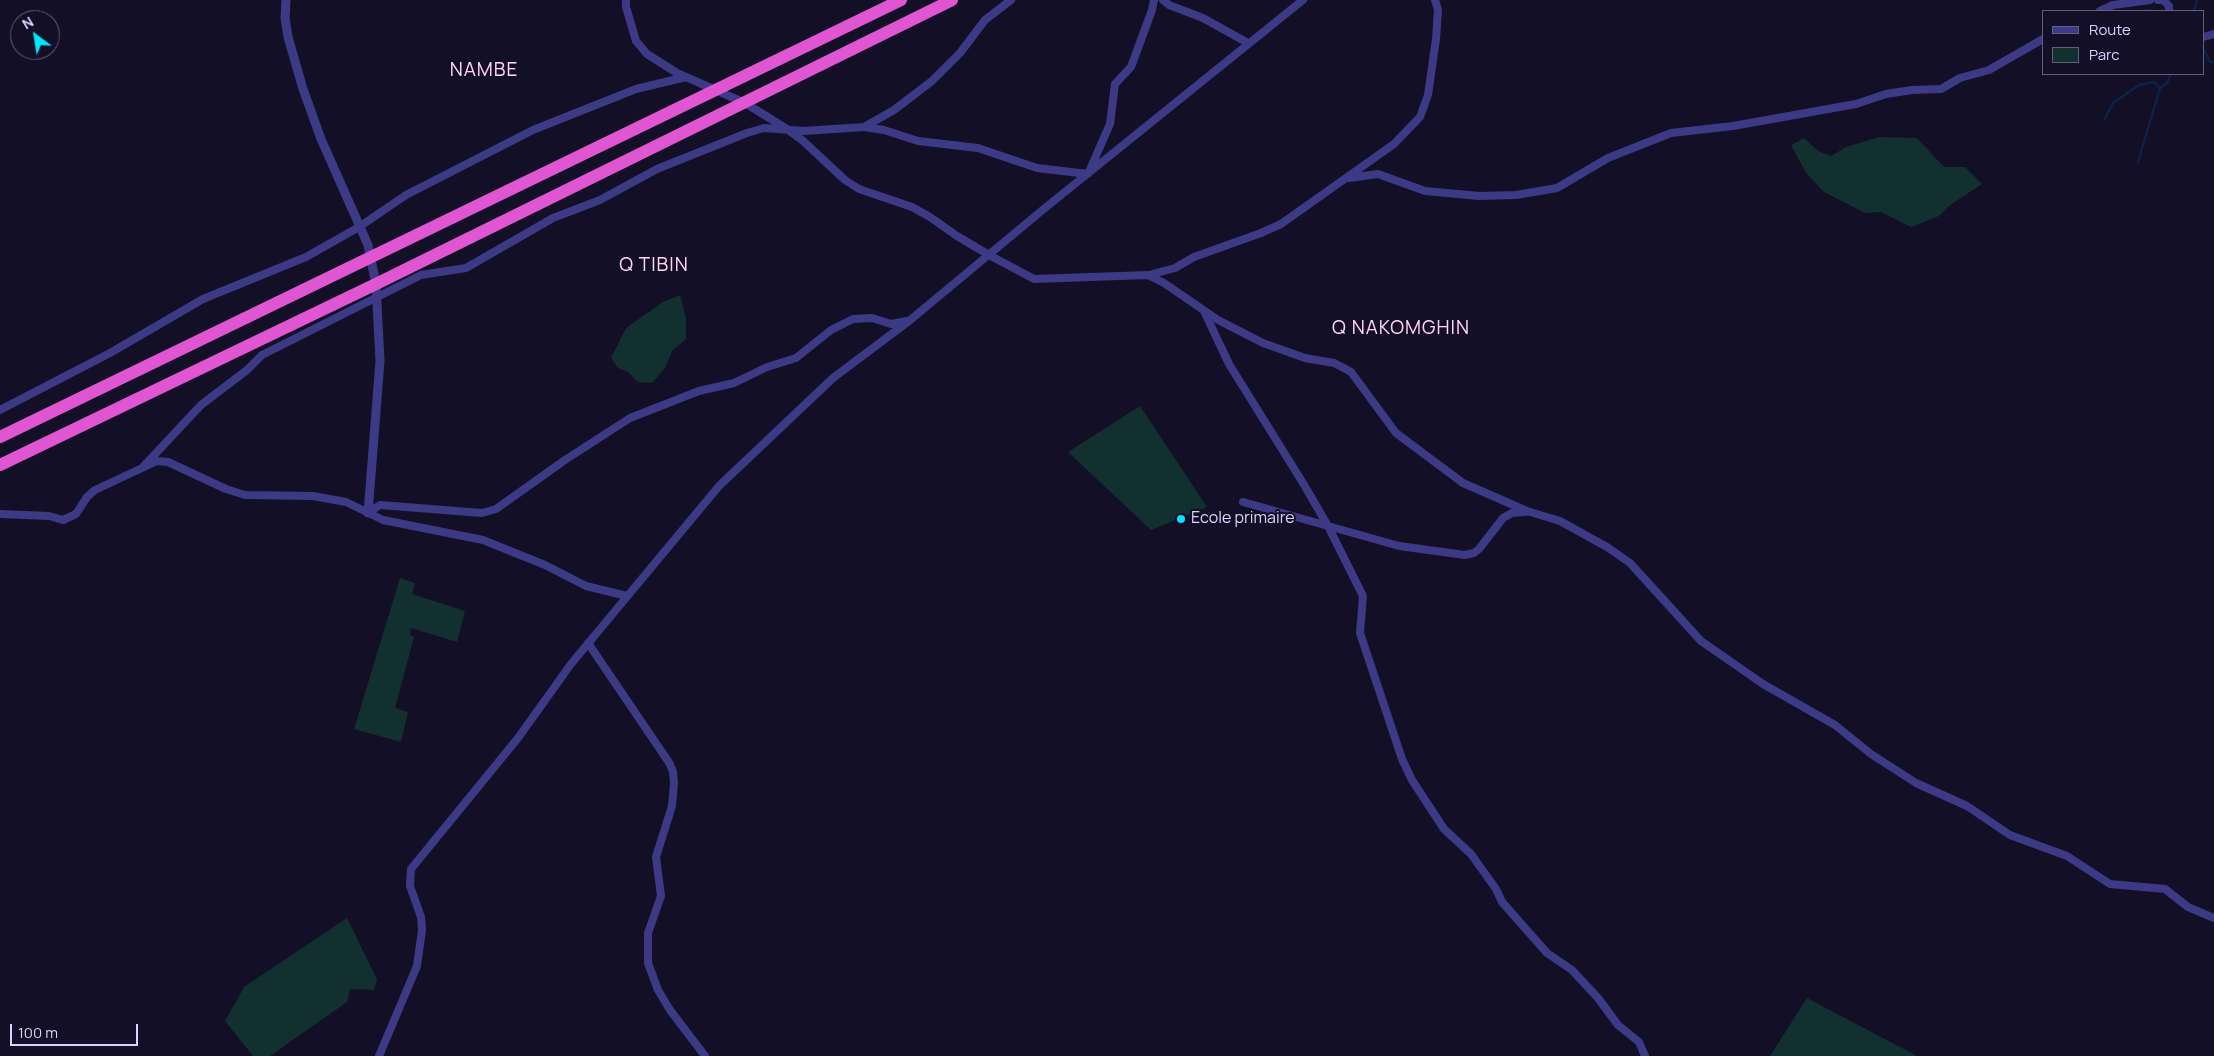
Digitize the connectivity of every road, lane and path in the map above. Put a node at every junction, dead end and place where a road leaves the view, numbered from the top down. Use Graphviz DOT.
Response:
graph roads {
  1 [pos="286,0"];
  2 [pos="626,0"];
  3 [pos="901,0"];
  4 [pos="952,0"];
  5 [pos="1011,0"];
  6 [pos="1154,0"];
  7 [pos="1163,0"];
  8 [pos="1303,0"];
  9 [pos="1435,0"];
  10 [pos="2150,0"];
  11 [pos="2158,0"];
  12 [pos="2102,10"];
  13 [pos="2169,10"];
  14 [pos="2042,40"];
  15 [pos="1248,43"];
  16 [pos="686,77"];
  17 [pos="714,90"];
  18 [pos="745,103"];
  19 [pos="864,127"];
  20 [pos="787,128"];
  21 [pos="1088,174"];
  22 [pos="1348,178"];
  23 [pos="359,226"];
  24 [pos="989,255"];
  25 [pos="370,256"];
  26 [pos="1148,275"];
  27 [pos="376,290"];
  28 [pos="1204,309"];
  29 [pos="909,321"];
  30 [pos="0,410"];
  31 [pos="0,437"];
  32 [pos="0,465"];
  33 [pos="143,467"];
  34 [pos="1243,502"];
  35 [pos="1527,511"];
  36 [pos="368,513"];
  37 [pos="0,514"];
  38 [pos="1328,526"];
  39 [pos="627,596"];
  40 [pos="588,643"];
  41 [pos="2214,918"];
  42 [pos="379,1056"];
  43 [pos="705,1056"];
  44 [pos="1645,1056"];
  1 -- 23 [label="street"];
  2 -- 16 [label="street"];
  3 -- 17 [label="highway"];
  4 -- 18 [label="highway"];
  5 -- 19 [label="street"];
  6 -- 21 [label="street"];
  7 -- 15 [label="street"];
  8 -- 15 [label="street"];
  9 -- 22 [label="street"];
  10 -- 12 [label="street"];
  11 -- 13 [label="street"];
  14 -- 22 [label="street"];
  15 -- 21 [label="street"];
  16 -- 17 [label="street"];
  16 -- 23 [label="street"];
  17 -- 18 [label="street"];
  17 -- 25 [label="highway"];
  18 -- 20 [label="street"];
  18 -- 27 [label="highway"];
  19 -- 20 [label="street"];
  19 -- 21 [label="street"];
  20 -- 24 [label="street"];
  20 -- 27 [label="street"];
  21 -- 24 [label="street"];
  22 -- 26 [label="street"];
  23 -- 25 [label="street"];
  23 -- 30 [label="street"];
  24 -- 26 [label="street"];
  24 -- 29 [label="street"];
  25 -- 27 [label="street"];
  25 -- 31 [label="highway"];
  26 -- 28 [label="street"];
  27 -- 32 [label="highway"];
  27 -- 33 [label="street"];
  27 -- 36 [label="street"];
  28 -- 35 [label="street"];
  28 -- 38 [label="street"];
  29 -- 36 [label="street"];
  29 -- 39 [label="street"];
  33 -- 36 [label="street"];
  33 -- 37 [label="street"];
  34 -- 38 [label="street"];
  35 -- 38 [label="street"];
  35 -- 41 [label="street"];
  36 -- 39 [label="street"];
  38 -- 44 [label="street"];
  39 -- 40 [label="street"];
  40 -- 42 [label="street"];
  40 -- 43 [label="street"];
}
